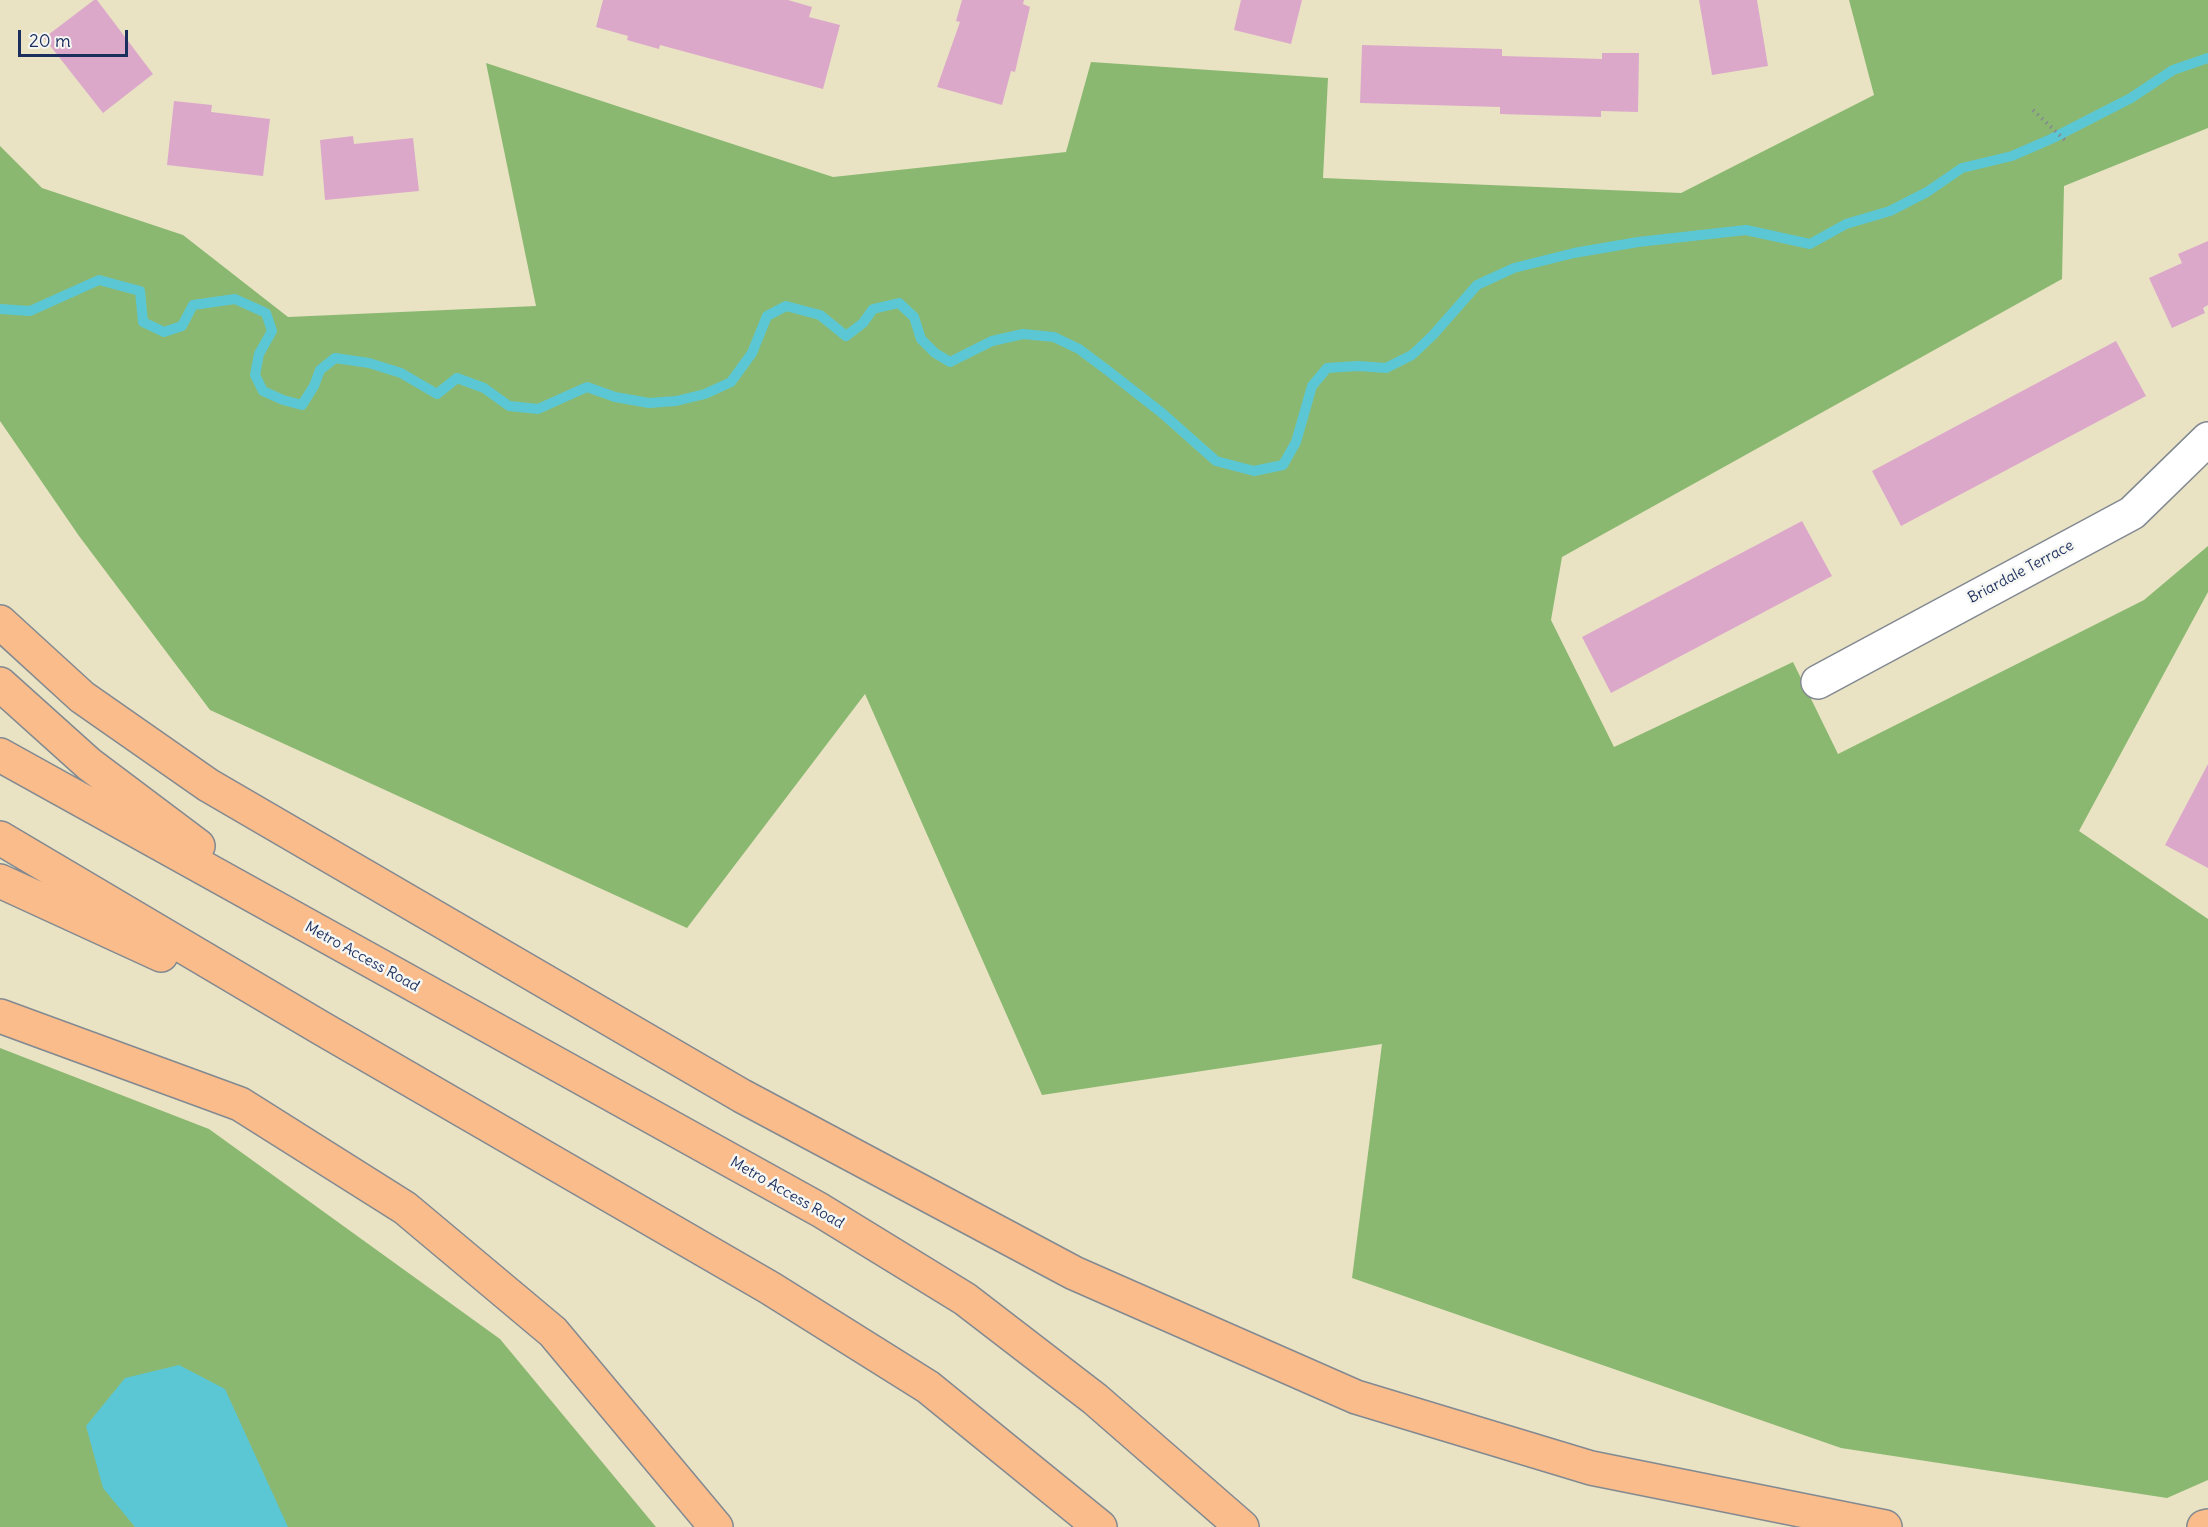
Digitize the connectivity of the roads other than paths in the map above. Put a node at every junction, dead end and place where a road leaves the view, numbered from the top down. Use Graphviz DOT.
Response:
graph roads {
  1 [pos="2208,439"];
  2 [pos="0,622"];
  3 [pos="1818,682"];
  4 [pos="0,684"];
  5 [pos="0,755"];
  6 [pos="0,838"];
  7 [pos="0,881"];
  8 [pos="292,918"];
  9 [pos="0,1016"];
  10 [pos="321,1028"];
  11 [pos="716,1527"];
  12 [pos="1100,1527"];
  13 [pos="1242,1527"];
  14 [pos="1885,1527"];
  1 -- 3 [label="street, Briardale Terrace"];
  2 -- 14 [label="highway"];
  4 -- 8 [label="highway"];
  5 -- 8 [label="highway"];
  6 -- 10 [label="highway"];
  7 -- 10 [label="highway"];
  8 -- 13 [label="highway, Metro Access Road"];
  9 -- 11 [label="highway"];
  10 -- 12 [label="highway"];
}
